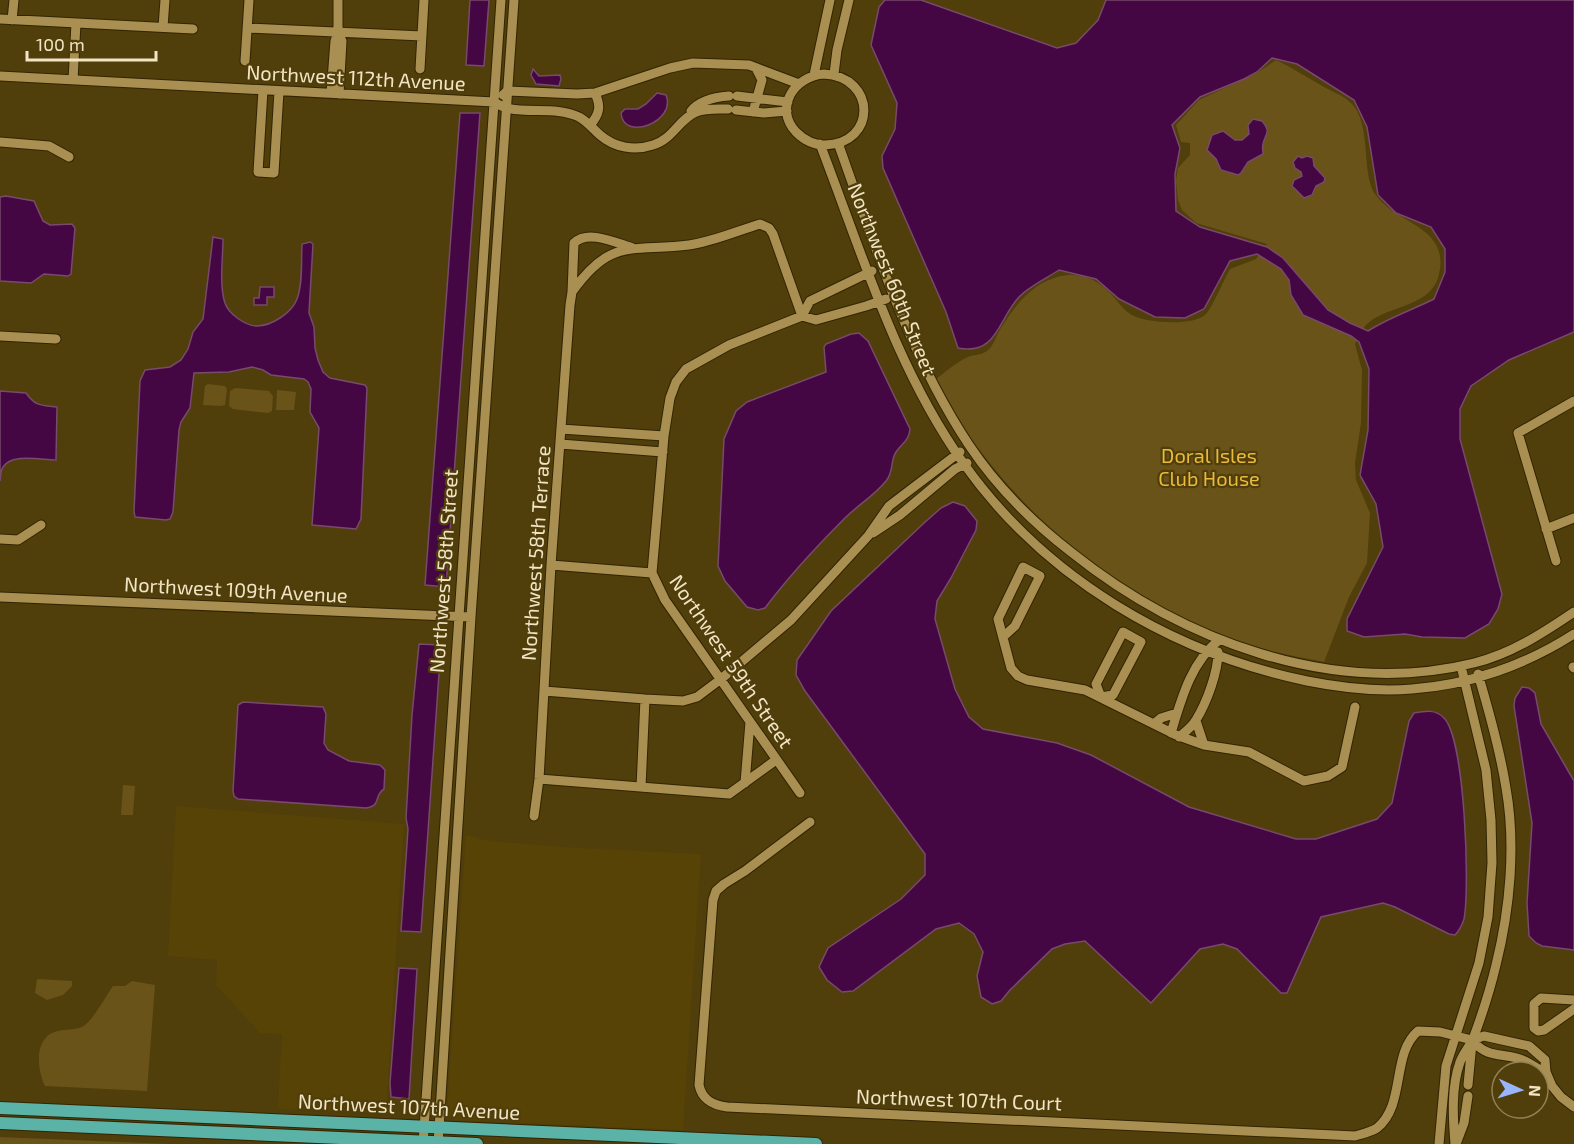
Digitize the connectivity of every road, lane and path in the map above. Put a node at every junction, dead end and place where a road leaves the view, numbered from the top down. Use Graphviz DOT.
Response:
graph roads {
  1 [pos="14,0"];
  2 [pos="165,0"];
  3 [pos="249,0"];
  4 [pos="338,0"];
  5 [pos="424,0"];
  6 [pos="501,0"];
  7 [pos="514,0"];
  8 [pos="830,0"];
  9 [pos="849,0"];
  10 [pos="0,20"];
  11 [pos="12,20"];
  12 [pos="76,23"];
  13 [pos="164,27"];
  14 [pos="247,28"];
  15 [pos="193,29"];
  16 [pos="338,33"];
  17 [pos="422,36"];
  18 [pos="245,61"];
  19 [pos="756,68"];
  20 [pos="420,69"];
  21 [pos="834,74"];
  22 [pos="814,75"];
  23 [pos="0,76"];
  24 [pos="73,80"];
  25 [pos="799,84"];
  26 [pos="263,90"];
  27 [pos="279,91"];
  28 [pos="507,91"];
  29 [pos="595,93"];
  30 [pos="335,94"];
  31 [pos="756,98"];
  32 [pos="494,102"];
  33 [pos="787,107"];
  34 [pos="506,108"];
  35 [pos="753,112"];
  36 [pos="682,123"];
  37 [pos="590,125"];
  38 [pos="0,142"];
  39 [pos="838,143"];
  40 [pos="820,144"];
  41 [pos="69,157"];
  42 [pos="633,248"];
  43 [pos="883,267"];
  44 [pos="869,272"];
  45 [pos="573,292"];
  46 [pos="893,295"];
  47 [pos="880,301"];
  48 [pos="802,316"];
  49 [pos="0,336"];
  50 [pos="56,339"];
  51 [pos="1574,401"];
  52 [pos="561,429"];
  53 [pos="664,436"];
  54 [pos="560,444"];
  55 [pos="969,446"];
  56 [pos="663,452"];
  57 [pos="957,454"];
  58 [pos="978,458"];
  59 [pos="964,464"];
  60 [pos="1574,518"];
  61 [pos="41,525"];
  62 [pos="1546,529"];
  63 [pos="868,536"];
  64 [pos="0,539"];
  65 [pos="1556,561"];
  66 [pos="551,565"];
  67 [pos="652,573"];
  68 [pos="0,597"];
  69 [pos="1574,612"];
  70 [pos="458,616"];
  71 [pos="471,617"];
  72 [pos="1574,634"];
  73 [pos="1003,637"];
  74 [pos="1219,640"];
  75 [pos="1206,651"];
  76 [pos="1218,656"];
  77 [pos="1475,663"];
  78 [pos="1461,666"];
  79 [pos="1479,677"];
  80 [pos="721,679"];
  81 [pos="1464,681"];
  82 [pos="544,691"];
  83 [pos="1185,693"];
  84 [pos="1101,697"];
  85 [pos="645,699"];
  86 [pos="1204,702"];
  87 [pos="1354,707"];
  88 [pos="1177,713"];
  89 [pos="1196,721"];
  90 [pos="750,722"];
  91 [pos="1154,724"];
  92 [pos="1175,735"];
  93 [pos="1204,745"];
  94 [pos="776,760"];
  95 [pos="539,779"];
  96 [pos="744,783"];
  97 [pos="641,787"];
  98 [pos="800,793"];
  99 [pos="534,816"];
  100 [pos="810,822"];
  101 [pos="1574,1000"];
  102 [pos="1574,1010"];
  103 [pos="1454,1036"];
  104 [pos="1472,1040"];
  105 [pos="1524,1060"];
  106 [pos="1545,1060"];
  107 [pos="1444,1075"];
  108 [pos="1457,1076"];
  109 [pos="1550,1081"];
  110 [pos="1468,1096"];
  111 [pos="1574,1107"];
  112 [pos="0,1108"];
  113 [pos="0,1123"];
  114 [pos="424,1126"];
  115 [pos="439,1127"];
  116 [pos="423,1143"];
  117 [pos="438,1143"];
  118 [pos="477,1144"];
  119 [pos="816,1144"];
  120 [pos="1439,1144"];
  121 [pos="1456,1144"];
  1 -- 11 [label="street"];
  2 -- 13 [label="street"];
  3 -- 14 [label="street"];
  4 -- 16 [label="street"];
  5 -- 17 [label="street"];
  6 -- 32 [label="street, Northwest 58th Street"];
  7 -- 28 [label="street, Northwest 58th Street"];
  8 -- 22 [label="street"];
  9 -- 21 [label="street"];
  10 -- 11 [label="street"];
  11 -- 12 [label="street"];
  12 -- 13 [label="street"];
  12 -- 24 [label="street"];
  13 -- 15 [label="street"];
  14 -- 16 [label="street"];
  14 -- 18 [label="street"];
  16 -- 17 [label="street"];
  16 -- 30 [label="street"];
  17 -- 20 [label="street"];
  19 -- 25 [label="street"];
  19 -- 29 [label="street"];
  19 -- 31 [label="street"];
  21 -- 22 [label="street"];
  21 -- 39 [label="street"];
  22 -- 25 [label="street"];
  23 -- 24 [label="street, Northwest 112th Avenue"];
  24 -- 26 [label="street, Northwest 112th Avenue"];
  25 -- 33 [label="street"];
  26 -- 27 [label="street, Northwest 112th Avenue"];
  26 -- 27 [label="street"];
  27 -- 30 [label="street, Northwest 112th Avenue"];
  28 -- 29 [label="street"];
  28 -- 32 [label="street"];
  28 -- 34 [label="street, Northwest 58th Street"];
  29 -- 37 [label="street"];
  30 -- 32 [label="street, Northwest 112th Avenue"];
  31 -- 33 [label="street, Northwest 112th Avenue"];
  31 -- 35 [label="street"];
  31 -- 36 [label="street, Northwest 112th Avenue"];
  32 -- 34 [label="street, Northwest 112th Avenue"];
  32 -- 70 [label="street, Northwest 58th Street"];
  33 -- 35 [label="street, Northwest 112th Avenue"];
  33 -- 40 [label="street"];
  34 -- 37 [label="street, Northwest 112th Avenue"];
  34 -- 71 [label="street, Northwest 58th Street"];
  35 -- 36 [label="street, Northwest 112th Avenue"];
  36 -- 37 [label="street, Northwest 112th Avenue"];
  38 -- 41 [label="street"];
  39 -- 40 [label="street"];
  39 -- 43 [label="street, Northwest 60th Street"];
  40 -- 44 [label="street, Northwest 60th Street"];
  42 -- 45 [label="street"];
  42 -- 45 [label="street, Northwest 58th Terrace"];
  42 -- 48 [label="street"];
  43 -- 44 [label="street"];
  43 -- 46 [label="street, Northwest 60th Street"];
  44 -- 47 [label="street, Northwest 60th Street"];
  44 -- 48 [label="street"];
  45 -- 52 [label="street, Northwest 58th Terrace"];
  46 -- 47 [label="street"];
  46 -- 55 [label="street, Northwest 60th Street"];
  47 -- 48 [label="street"];
  47 -- 57 [label="street, Northwest 60th Street"];
  48 -- 53 [label="street, Northwest 59th Street"];
  49 -- 50 [label="street"];
  51 -- 62 [label="street"];
  52 -- 53 [label="street"];
  52 -- 54 [label="street, Northwest 58th Terrace"];
  53 -- 56 [label="street, Northwest 59th Street"];
  54 -- 56 [label="street"];
  54 -- 66 [label="street, Northwest 58th Terrace"];
  55 -- 57 [label="street"];
  55 -- 58 [label="street, Northwest 60th Street"];
  56 -- 67 [label="street, Northwest 59th Street"];
  57 -- 59 [label="street, Northwest 60th Street"];
  57 -- 63 [label="street"];
  58 -- 59 [label="street"];
  58 -- 74 [label="street, Northwest 60th Street"];
  59 -- 63 [label="street"];
  59 -- 75 [label="street, Northwest 60th Street"];
  60 -- 62 [label="street"];
  61 -- 64 [label="street"];
  62 -- 65 [label="street"];
  63 -- 80 [label="street"];
  66 -- 67 [label="street"];
  66 -- 82 [label="street, Northwest 58th Terrace"];
  67 -- 80 [label="street, Northwest 59th Street"];
  68 -- 70 [label="street, Northwest 109th Avenue"];
  69 -- 77 [label="street, Northwest 60th Street"];
  70 -- 71 [label="street, Northwest 109th Avenue"];
  70 -- 114 [label="street, Northwest 58th Street"];
  71 -- 115 [label="street, Northwest 58th Street"];
  72 -- 79 [label="street, Northwest 60th Street"];
  73 -- 73 [label="street"];
  73 -- 84 [label="street"];
  74 -- 75 [label="street"];
  74 -- 76 [label="street"];
  74 -- 78 [label="street, Northwest 60th Street"];
  75 -- 76 [label="street, Northwest 60th Street"];
  75 -- 83 [label="street"];
  76 -- 81 [label="street, Northwest 60th Street"];
  76 -- 86 [label="street"];
  77 -- 78 [label="street, Northwest 60th Street"];
  77 -- 79 [label="street"];
  78 -- 81 [label="street"];
  79 -- 81 [label="street, Northwest 60th Street"];
  79 -- 104 [label="street"];
  80 -- 85 [label="street"];
  80 -- 90 [label="street, Northwest 59th Street"];
  81 -- 103 [label="street"];
  82 -- 85 [label="street"];
  82 -- 95 [label="street, Northwest 58th Terrace"];
  83 -- 86 [label="street"];
  83 -- 88 [label="street"];
  84 -- 84 [label="street"];
  84 -- 91 [label="street"];
  85 -- 97 [label="street"];
  86 -- 89 [label="street"];
  87 -- 93 [label="street"];
  88 -- 91 [label="street"];
  88 -- 92 [label="street"];
  89 -- 92 [label="street"];
  89 -- 93 [label="street"];
  90 -- 94 [label="street, Northwest 59th Street"];
  90 -- 96 [label="street"];
  91 -- 92 [label="street"];
  92 -- 93 [label="street"];
  94 -- 96 [label="street"];
  94 -- 98 [label="street, Northwest 59th Street"];
  95 -- 97 [label="street"];
  95 -- 99 [label="street, Northwest 58th Terrace"];
  96 -- 97 [label="street"];
  100 -- 103 [label="street, Northwest 107th Court"];
  101 -- 102 [label="street"];
  103 -- 104 [label="street, Northwest 107th Court"];
  103 -- 107 [label="street"];
  104 -- 105 [label="street, Northwest 107th Court"];
  104 -- 106 [label="street, Northwest 107th Court"];
  104 -- 108 [label="street"];
  104 -- 108 [label="street"];
  107 -- 108 [label="street"];
  107 -- 120 [label="street"];
  108 -- 121 [label="street"];
  109 -- 111 [label="street, Northwest 107th Court"];
  110 -- 121 [label="street"];
  112 -- 114 [label="main road, Northwest 107th Avenue"];
  113 -- 116 [label="main road, Northwest 107th Avenue"];
  114 -- 115 [label="main road, Northwest 107th Avenue"];
  114 -- 116 [label="street, Northwest 58th Street"];
  115 -- 117 [label="street, Northwest 58th Street"];
  115 -- 119 [label="main road, Northwest 107th Avenue"];
  116 -- 117 [label="main road, Northwest 107th Avenue"];
  117 -- 118 [label="main road, Northwest 107th Avenue"];
}
